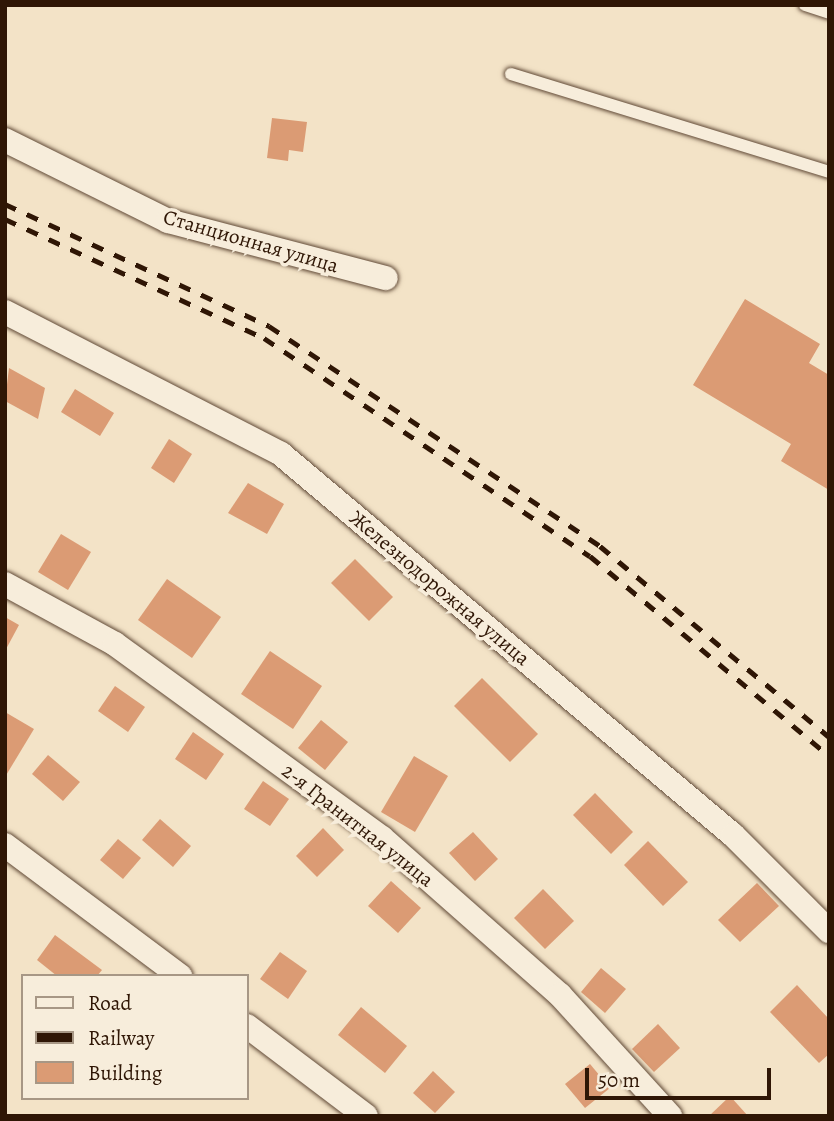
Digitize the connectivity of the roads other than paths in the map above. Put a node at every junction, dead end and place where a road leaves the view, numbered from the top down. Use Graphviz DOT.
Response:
graph roads {
  1 [pos="805,5"];
  2 [pos="829,13"];
  3 [pos="511,74"];
  4 [pos="5,140"];
  5 [pos="829,172"];
  6 [pos="386,278"];
  7 [pos="5,312"];
  8 [pos="5,584"];
  9 [pos="5,845"];
  10 [pos="829,931"];
  11 [pos="177,974"];
  12 [pos="248,1027"];
  13 [pos="366,1116"];
  14 [pos="670,1116"];
  1 -- 2 [label="lane"];
  3 -- 5 [label="lane"];
  4 -- 6 [label="street, Станционная улица"];
  7 -- 10 [label="street, Железнодорожная улица"];
  8 -- 14 [label="street, 2-я Гранитная улица"];
  9 -- 11 [label="street"];
  12 -- 13 [label="street"];
}
